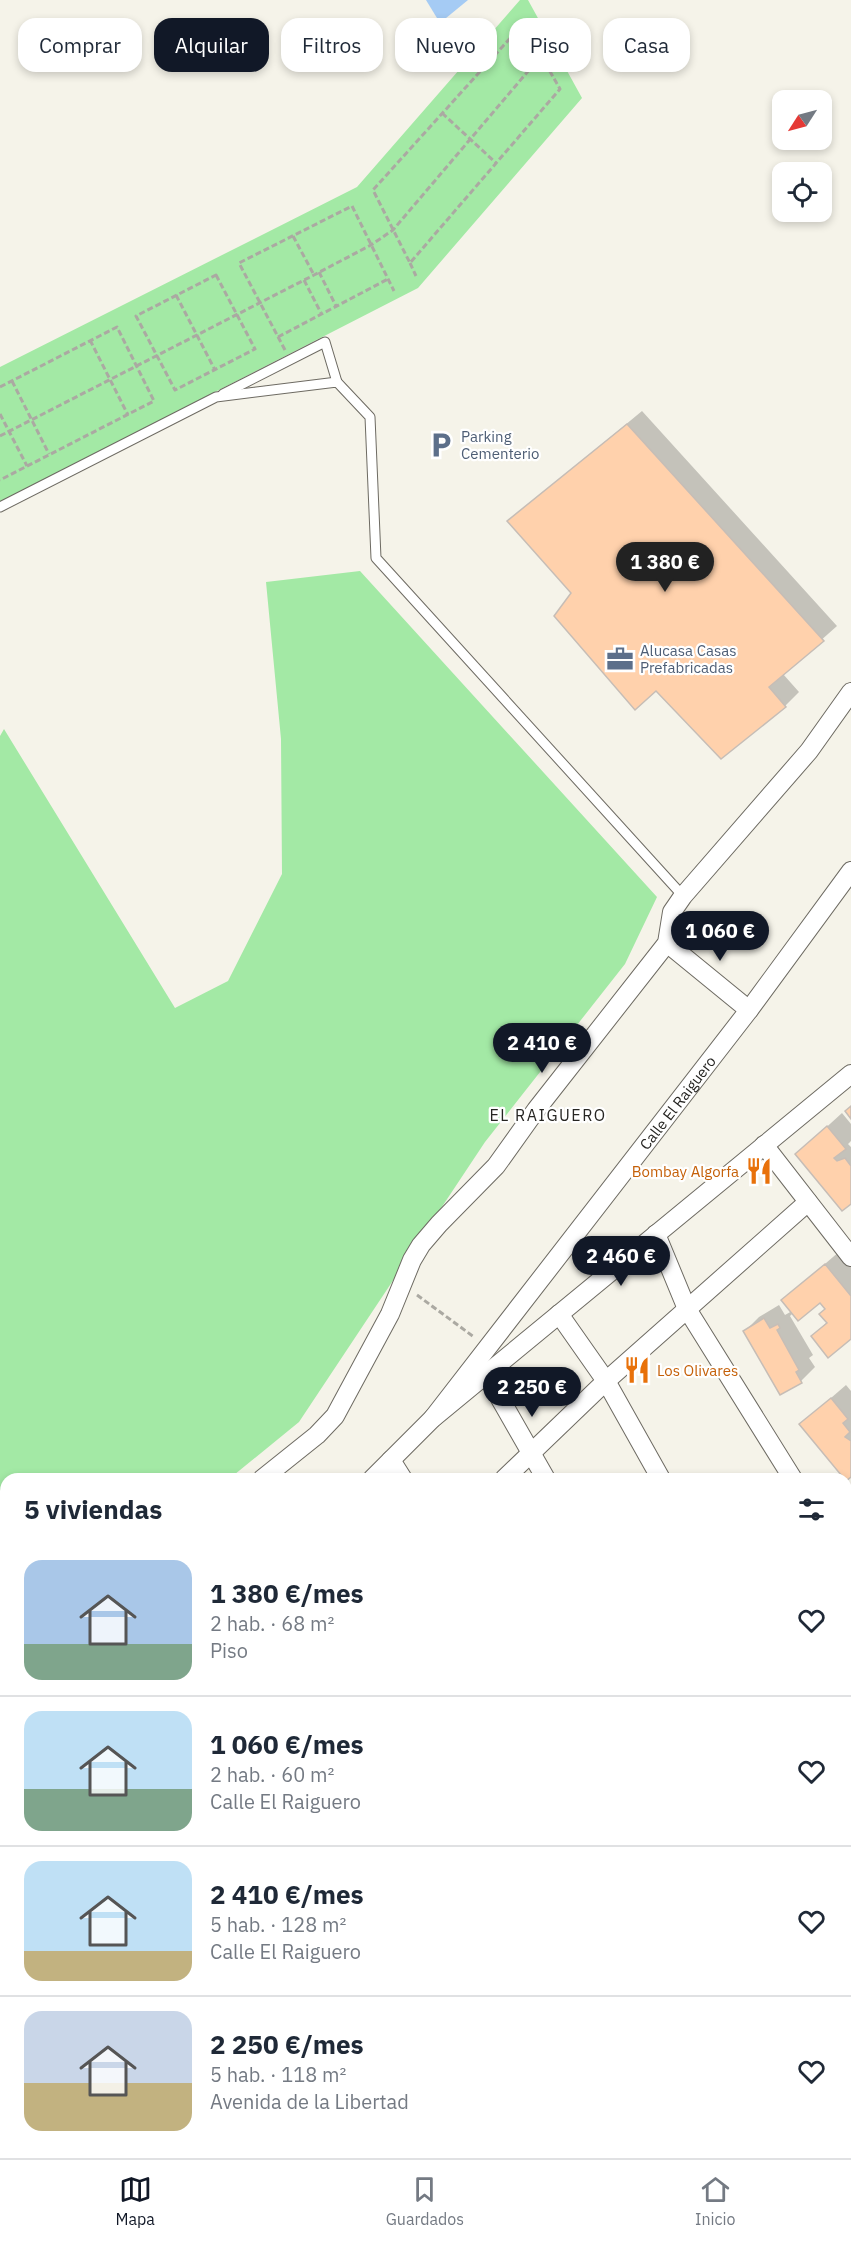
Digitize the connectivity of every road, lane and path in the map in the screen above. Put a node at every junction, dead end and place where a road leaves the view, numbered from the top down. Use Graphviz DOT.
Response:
graph roads {
  1 [pos="509,39"];
  2 [pos="528,72"];
  3 [pos="550,72"];
  4 [pos="442,113"];
  5 [pos="471,139"];
  6 [pos="496,163"];
  7 [pos="393,230"];
  8 [pos="293,236"];
  9 [pos="371,245"];
  10 [pos="410,263"];
  11 [pos="319,272"];
  12 [pos="314,275"];
  13 [pos="416,276"];
  14 [pos="388,279"];
  15 [pos="304,280"];
  16 [pos="394,291"];
  17 [pos="176,295"];
  18 [pos="260,302"];
  19 [pos="336,306"];
  20 [pos="322,314"];
  21 [pos="237,315"];
  22 [pos="196,335"];
  23 [pos="278,337"];
  24 [pos="90,340"];
  25 [pos="157,356"];
  26 [pos="290,360"];
  27 [pos="137,366"];
  28 [pos="215,370"];
  29 [pos="110,379"];
  30 [pos="12,381"];
  31 [pos="337,382"];
  32 [pos="0,387"];
  33 [pos="216,398"];
  34 [pos="0,414"];
  35 [pos="129,415"];
  36 [pos="32,420"];
  37 [pos="9,431"];
  38 [pos="0,436"];
  39 [pos="49,455"];
  40 [pos="27,466"];
  41 [pos="0,480"];
  42 [pos="0,507"];
  43 [pos="851,692"];
  44 [pos="851,871"];
  45 [pos="683,896"];
  46 [pos="667,943"];
  47 [pos="749,1010"];
  48 [pos="851,1074"];
  49 [pos="764,1145"];
  50 [pos="808,1203"];
  51 [pos="656,1234"];
  52 [pos="851,1257"];
  53 [pos="403,1285"];
  54 [pos="687,1309"];
  55 [pos="560,1314"];
  56 [pos="488,1347"];
  57 [pos="486,1374"];
  58 [pos="606,1380"];
  59 [pos="433,1418"];
  60 [pos="530,1452"];
  61 [pos="391,1460"];
  62 [pos="270,1473"];
  63 [pos="378,1473"];
  64 [pos="399,1473"];
  65 [pos="510,1473"];
  66 [pos="542,1473"];
  67 [pos="658,1473"];
  68 [pos="789,1473"];
  1 -- 4 [label="path"];
  2 -- 5 [label="path"];
  3 -- 6 [label="path"];
  4 -- 5 [label="path"];
  4 -- 7 [label="path"];
  5 -- 6 [label="path"];
  5 -- 7 [label="path"];
  6 -- 10 [label="path"];
  7 -- 9 [label="path"];
  7 -- 10 [label="path"];
  8 -- 9 [label="path"];
  8 -- 12 [label="path"];
  8 -- 18 [label="path"];
  9 -- 11 [label="path"];
  9 -- 14 [label="path"];
  10 -- 13 [label="path"];
  11 -- 12 [label="path"];
  11 -- 19 [label="path"];
  12 -- 15 [label="path"];
  14 -- 16 [label="path"];
  14 -- 19 [label="path"];
  15 -- 18 [label="path"];
  15 -- 20 [label="path"];
  17 -- 21 [label="path"];
  17 -- 22 [label="path"];
  17 -- 25 [label="path"];
  18 -- 21 [label="path"];
  18 -- 23 [label="path"];
  19 -- 20 [label="path"];
  20 -- 23 [label="path"];
  21 -- 22 [label="path"];
  21 -- 28 [label="path"];
  22 -- 25 [label="path"];
  22 -- 28 [label="path"];
  23 -- 26 [label="path"];
  24 -- 27 [label="path"];
  24 -- 29 [label="path"];
  24 -- 30 [label="path"];
  25 -- 27 [label="path"];
  25 -- 28 [label="path"];
  26 -- 31 [label="lane"];
  26 -- 33 [label="lane"];
  27 -- 29 [label="path"];
  27 -- 35 [label="path"];
  29 -- 35 [label="path"];
  29 -- 36 [label="path"];
  30 -- 32 [label="path"];
  30 -- 36 [label="path"];
  31 -- 33 [label="lane"];
  31 -- 45 [label="lane"];
  33 -- 42 [label="lane"];
  34 -- 37 [label="path"];
  35 -- 39 [label="path"];
  36 -- 37 [label="path"];
  36 -- 39 [label="path"];
  37 -- 38 [label="path"];
  37 -- 40 [label="path"];
  39 -- 40 [label="path"];
  40 -- 41 [label="path"];
  43 -- 45 [label="street"];
  44 -- 47 [label="street, Calle El Raiguero"];
  45 -- 46 [label="street"];
  46 -- 47 [label="street"];
  46 -- 53 [label="street"];
  47 -- 56 [label="street, Calle El Raiguero"];
  48 -- 49 [label="street"];
  49 -- 50 [label="street"];
  49 -- 51 [label="street"];
  50 -- 52 [label="street"];
  50 -- 54 [label="street"];
  51 -- 54 [label="street"];
  51 -- 55 [label="street"];
  53 -- 56 [label="path"];
  53 -- 62 [label="street"];
  54 -- 58 [label="street"];
  54 -- 68 [label="street"];
  55 -- 57 [label="street"];
  55 -- 58 [label="street"];
  56 -- 59 [label="street, Calle El Raiguero"];
  57 -- 59 [label="street"];
  57 -- 60 [label="street"];
  58 -- 60 [label="street"];
  58 -- 67 [label="street"];
  59 -- 61 [label="street"];
  60 -- 65 [label="street"];
  60 -- 66 [label="street"];
  61 -- 63 [label="street"];
  61 -- 64 [label="street"];
}
